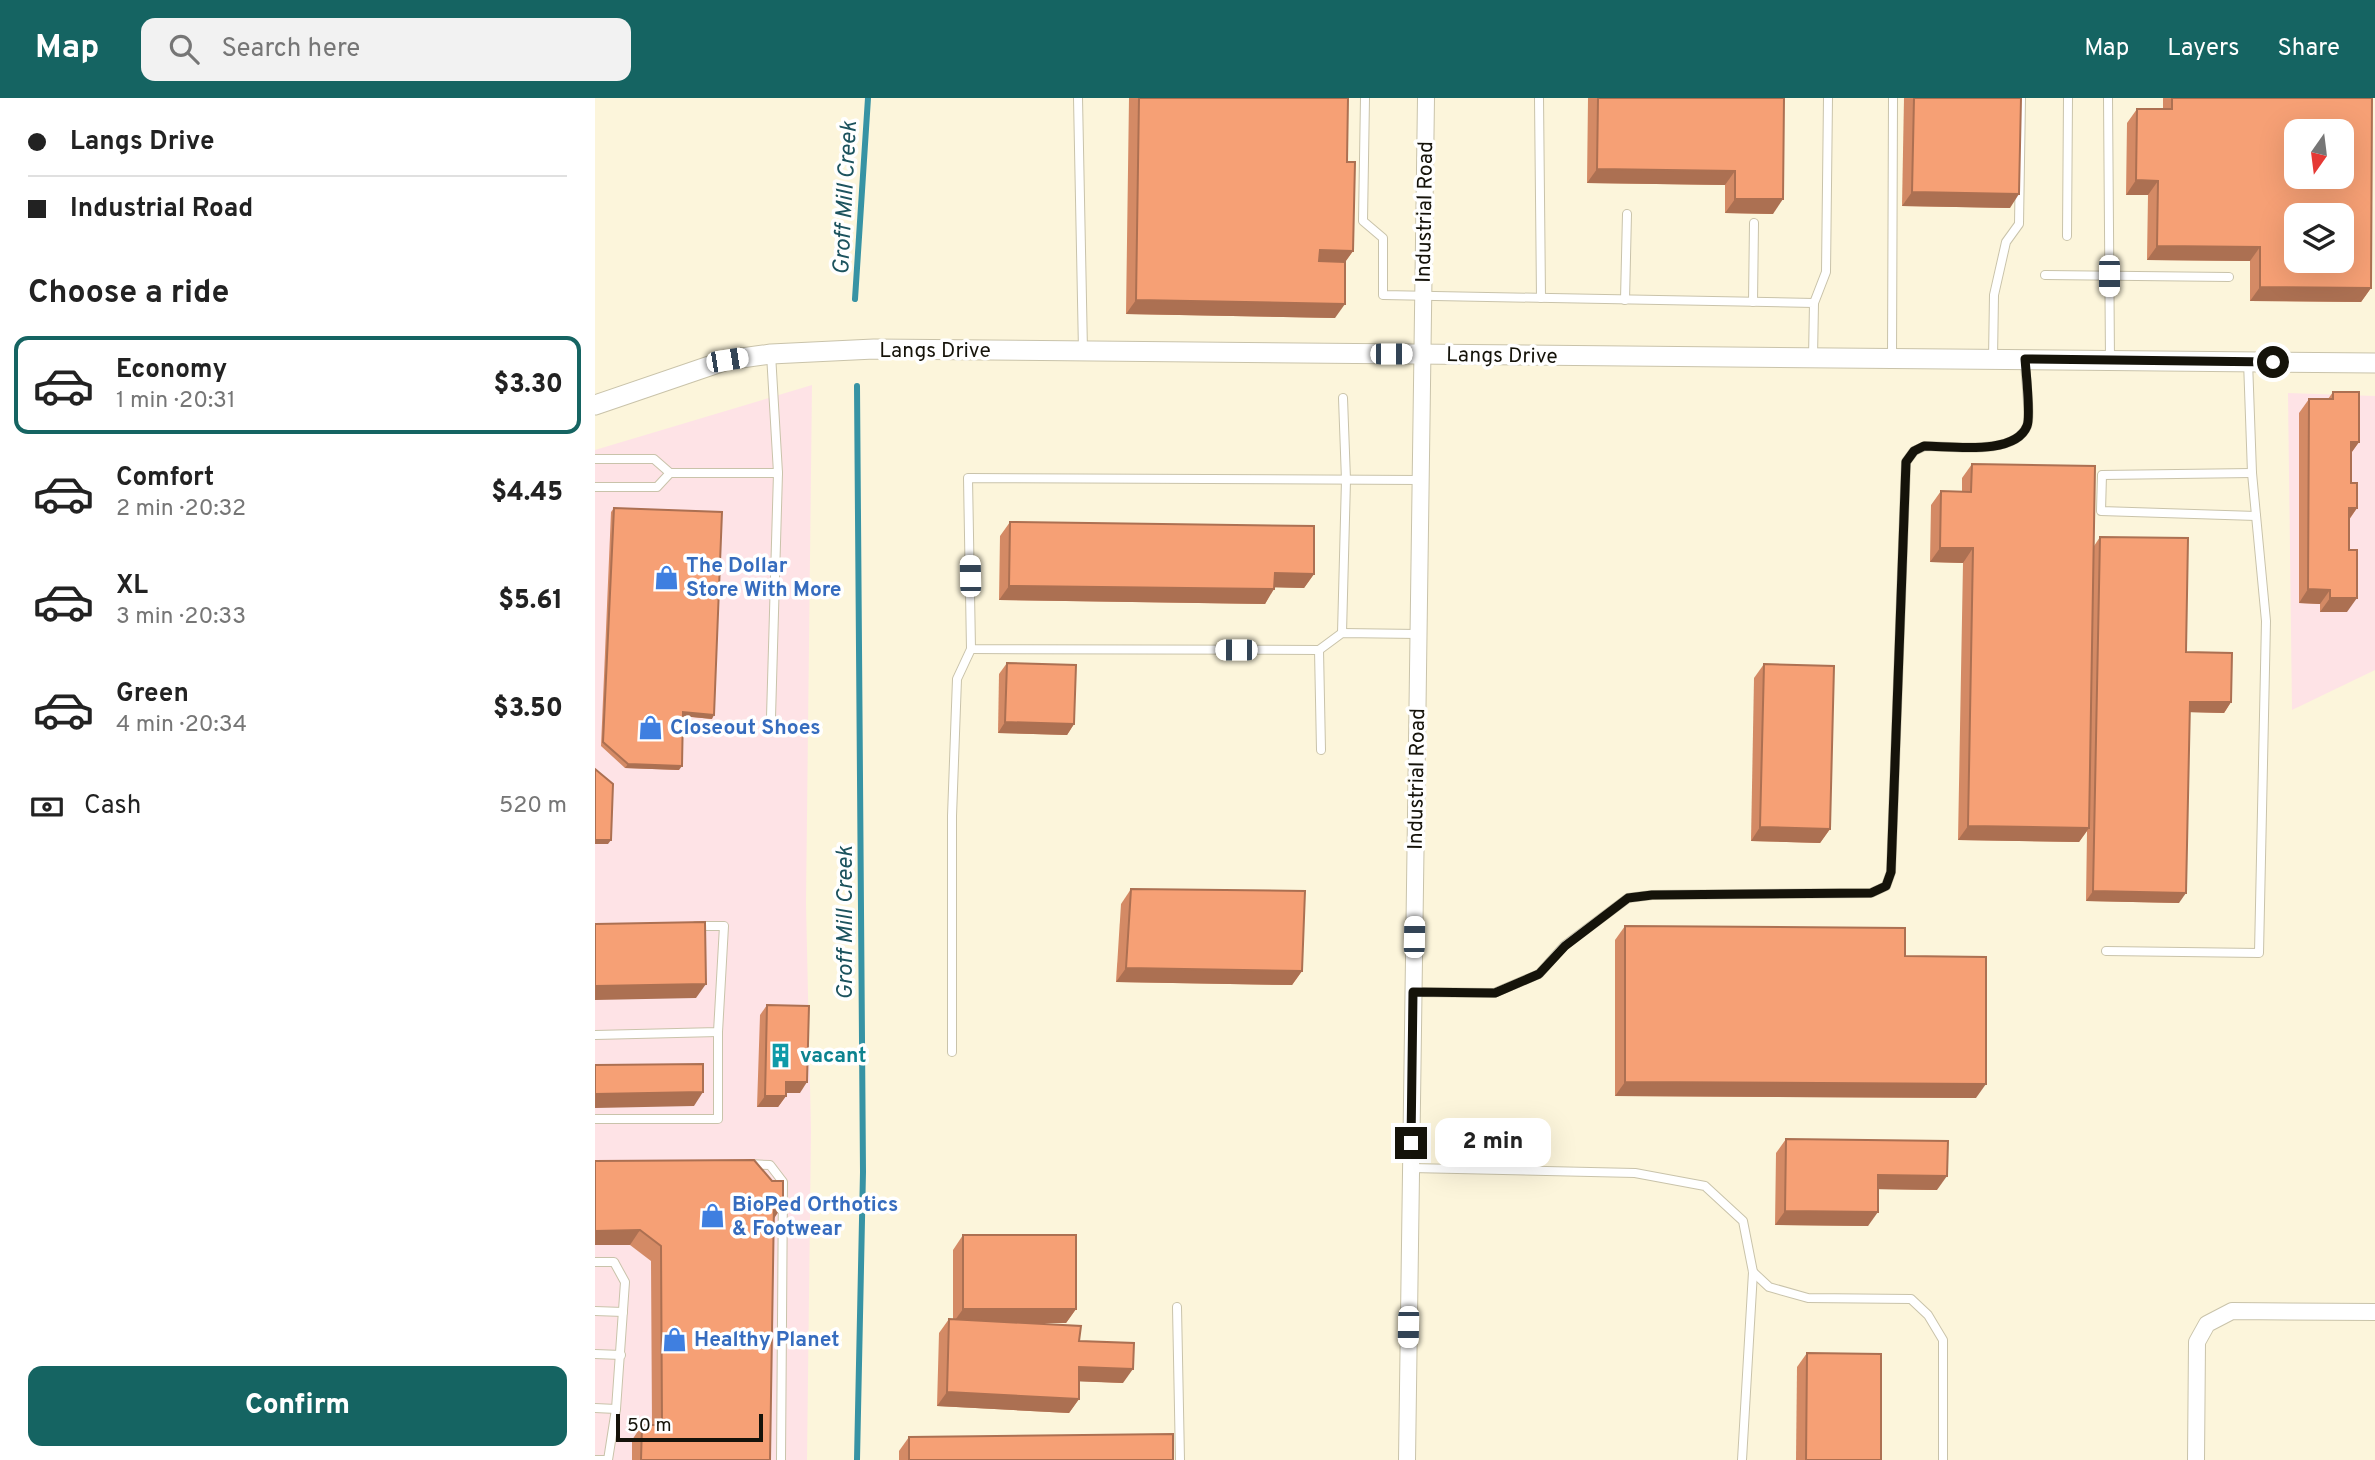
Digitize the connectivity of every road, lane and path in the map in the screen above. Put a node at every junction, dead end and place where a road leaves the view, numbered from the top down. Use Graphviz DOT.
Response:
graph roads {
  1 [pos="1078,98"];
  2 [pos="1365,98"];
  3 [pos="1426,98"];
  4 [pos="1539,98"];
  5 [pos="1828,98"];
  6 [pos="1893,98"];
  7 [pos="2021,98"];
  8 [pos="2068,98"];
  9 [pos="2108,98"];
  10 [pos="1627,214"];
  11 [pos="1753,223"];
  12 [pos="2067,236"];
  13 [pos="2045,275"];
  14 [pos="2109,276"];
  15 [pos="2229,277"];
  16 [pos="1423,296"];
  17 [pos="1541,298"];
  18 [pos="1625,300"];
  19 [pos="1753,302"];
  20 [pos="1814,303"];
  21 [pos="1083,351"];
  22 [pos="771,354"];
  23 [pos="1422,354"];
  24 [pos="1814,358"];
  25 [pos="1892,358"];
  26 [pos="1993,359"];
  27 [pos="2025,359"];
  28 [pos="2110,360"];
  29 [pos="2248,361"];
  30 [pos="2375,362"];
  31 [pos="1343,398"];
  32 [pos="595,405"];
  33 [pos="595,459"];
  34 [pos="670,473"];
  35 [pos="778,473"];
  36 [pos="2252,474"];
  37 [pos="1346,480"];
  38 [pos="1420,480"];
  39 [pos="595,487"];
  40 [pos="2256,516"];
  41 [pos="1342,633"];
  42 [pos="1418,634"];
  43 [pos="971,649"];
  44 [pos="1319,650"];
  45 [pos="771,717"];
  46 [pos="1321,750"];
  47 [pos="685,926"];
  48 [pos="2106,951"];
  49 [pos="1413,992"];
  50 [pos="718,1032"];
  51 [pos="595,1035"];
  52 [pos="952,1052"];
  53 [pos="595,1119"];
  54 [pos="743,1164"];
  55 [pos="1411,1168"];
  56 [pos="595,1262"];
  57 [pos="1753,1272"];
  58 [pos="1177,1307"];
  59 [pos="595,1311"];
  60 [pos="623,1312"];
  61 [pos="2375,1312"];
  62 [pos="595,1354"];
  63 [pos="621,1355"];
  64 [pos="595,1409"];
  65 [pos="616,1409"];
  66 [pos="595,1460"];
  67 [pos="608,1460"];
  68 [pos="781,1460"];
  69 [pos="1180,1460"];
  70 [pos="1406,1460"];
  71 [pos="1742,1460"];
  72 [pos="1943,1460"];
  73 [pos="2196,1460"];
  1 -- 21 [label="lane"];
  2 -- 16 [label="lane"];
  3 -- 16 [label="street, Industrial Road"];
  4 -- 17 [label="lane"];
  5 -- 20 [label="lane"];
  6 -- 25 [label="lane"];
  7 -- 26 [label="lane"];
  8 -- 12 [label="lane"];
  9 -- 14 [label="lane"];
  10 -- 18 [label="lane"];
  11 -- 19 [label="lane"];
  13 -- 14 [label="lane"];
  14 -- 15 [label="lane"];
  14 -- 28 [label="lane"];
  16 -- 17 [label="lane"];
  16 -- 23 [label="street, Industrial Road"];
  17 -- 18 [label="lane"];
  18 -- 19 [label="lane"];
  19 -- 20 [label="lane"];
  20 -- 24 [label="lane"];
  21 -- 22 [label="street, Langs Drive"];
  21 -- 23 [label="street, Langs Drive"];
  22 -- 32 [label="street, Langs Drive"];
  22 -- 35 [label="lane"];
  23 -- 24 [label="street, Langs Drive"];
  23 -- 38 [label="street, Industrial Road"];
  24 -- 25 [label="street, Langs Drive"];
  25 -- 26 [label="street, Langs Drive"];
  26 -- 27 [label="street, Langs Drive"];
  27 -- 28 [label="street, Langs Drive"];
  27 -- 49 [label="lane"];
  28 -- 29 [label="street, Langs Drive"];
  29 -- 30 [label="street, Langs Drive"];
  29 -- 36 [label="lane"];
  31 -- 37 [label="lane"];
  33 -- 34 [label="lane"];
  34 -- 35 [label="lane"];
  34 -- 39 [label="lane"];
  35 -- 45 [label="lane"];
  36 -- 40 [label="lane"];
  36 -- 40 [label="lane"];
  37 -- 38 [label="lane"];
  37 -- 41 [label="lane"];
  37 -- 43 [label="lane"];
  38 -- 42 [label="street, Industrial Road"];
  40 -- 48 [label="lane"];
  41 -- 42 [label="lane"];
  41 -- 44 [label="lane"];
  42 -- 49 [label="street, Industrial Road"];
  43 -- 44 [label="lane"];
  43 -- 52 [label="lane"];
  44 -- 46 [label="lane"];
  47 -- 50 [label="lane"];
  49 -- 55 [label="street, Industrial Road"];
  50 -- 51 [label="lane"];
  50 -- 53 [label="lane"];
  54 -- 68 [label="lane"];
  55 -- 57 [label="lane"];
  55 -- 70 [label="street, Industrial Road"];
  56 -- 60 [label="lane"];
  57 -- 71 [label="lane"];
  57 -- 72 [label="lane"];
  58 -- 69 [label="lane"];
  59 -- 60 [label="lane"];
  60 -- 63 [label="lane"];
  61 -- 73 [label="street"];
  62 -- 63 [label="lane"];
  63 -- 65 [label="lane"];
  64 -- 65 [label="lane"];
  65 -- 67 [label="lane"];
  66 -- 67 [label="lane"];
}
